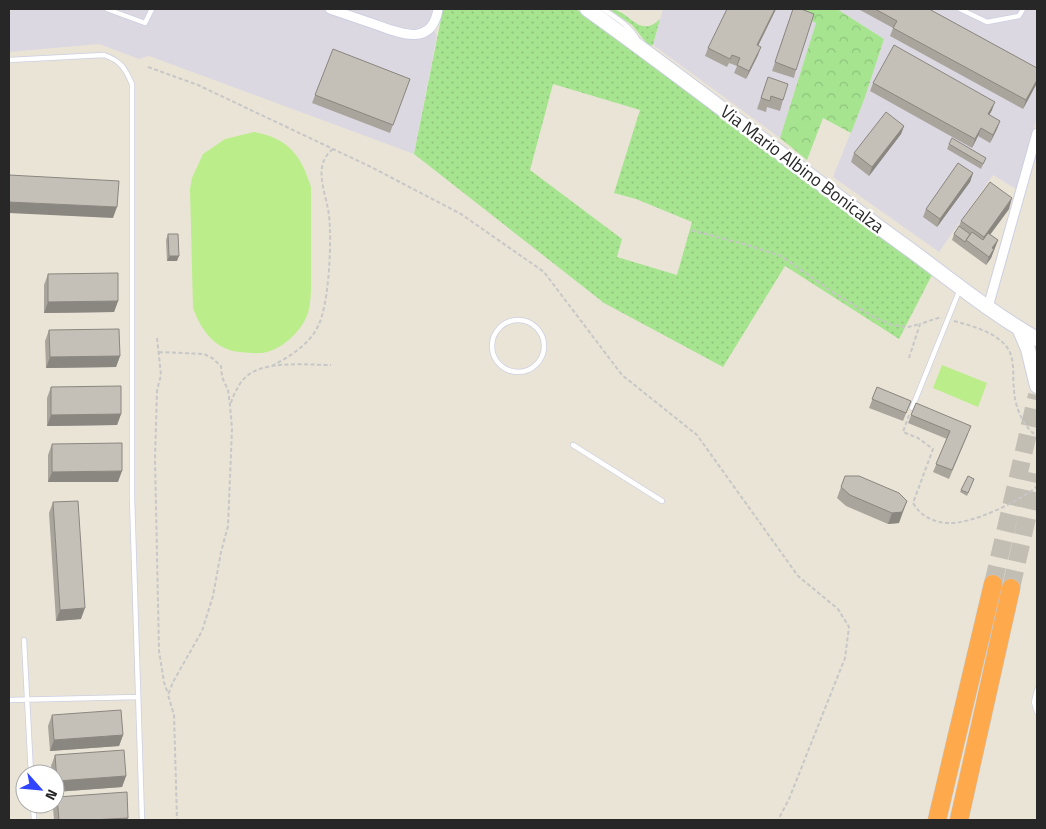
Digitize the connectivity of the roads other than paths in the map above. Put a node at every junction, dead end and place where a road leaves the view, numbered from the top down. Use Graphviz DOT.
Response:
graph roads {
  1 [pos="107,9"];
  2 [pos="152,9"];
  3 [pos="330,9"];
  4 [pos="438,9"];
  5 [pos="587,9"];
  6 [pos="603,9"];
  7 [pos="960,9"];
  8 [pos="1023,9"];
  9 [pos="640,47"];
  10 [pos="9,60"];
  11 [pos="1037,133"];
  12 [pos="961,287"];
  13 [pos="988,307"];
  14 [pos="500,328"];
  15 [pos="1019,328"];
  16 [pos="1037,339"];
  17 [pos="1036,374"];
  18 [pos="912,408"];
  19 [pos="573,445"];
  20 [pos="662,501"];
  21 [pos="993,584"];
  22 [pos="1011,588"];
  23 [pos="24,640"];
  24 [pos="1037,690"];
  25 [pos="138,696"];
  26 [pos="9,700"];
  27 [pos="27,700"];
  28 [pos="1037,712"];
  29 [pos="30,764"];
  30 [pos="142,820"];
  31 [pos="937,820"];
  32 [pos="959,820"];
  1 -- 2 [label="lane"];
  3 -- 4 [label="street"];
  5 -- 9 [label="main road, Via Mario Albino Bonicalza"];
  6 -- 9 [label="lane"];
  7 -- 8 [label="lane"];
  9 -- 12 [label="main road, Via Mario Albino Bonicalza"];
  10 -- 25 [label="lane"];
  11 -- 13 [label="street"];
  12 -- 13 [label="main road, Via Mario Albino Bonicalza"];
  12 -- 18 [label="lane"];
  13 -- 15 [label="main road, Via Mario Albino Bonicalza"];
  14 -- 14 [label="lane"];
  15 -- 16 [label="main road, Via Mario Albino Bonicalza"];
  15 -- 17 [label="main road"];
  19 -- 20 [label="lane"];
  21 -- 31 [label="highway"];
  22 -- 32 [label="highway"];
  23 -- 27 [label="lane"];
  24 -- 28 [label="lane"];
  25 -- 27 [label="lane"];
  25 -- 30 [label="lane"];
  26 -- 27 [label="lane"];
  27 -- 29 [label="lane"];
}
